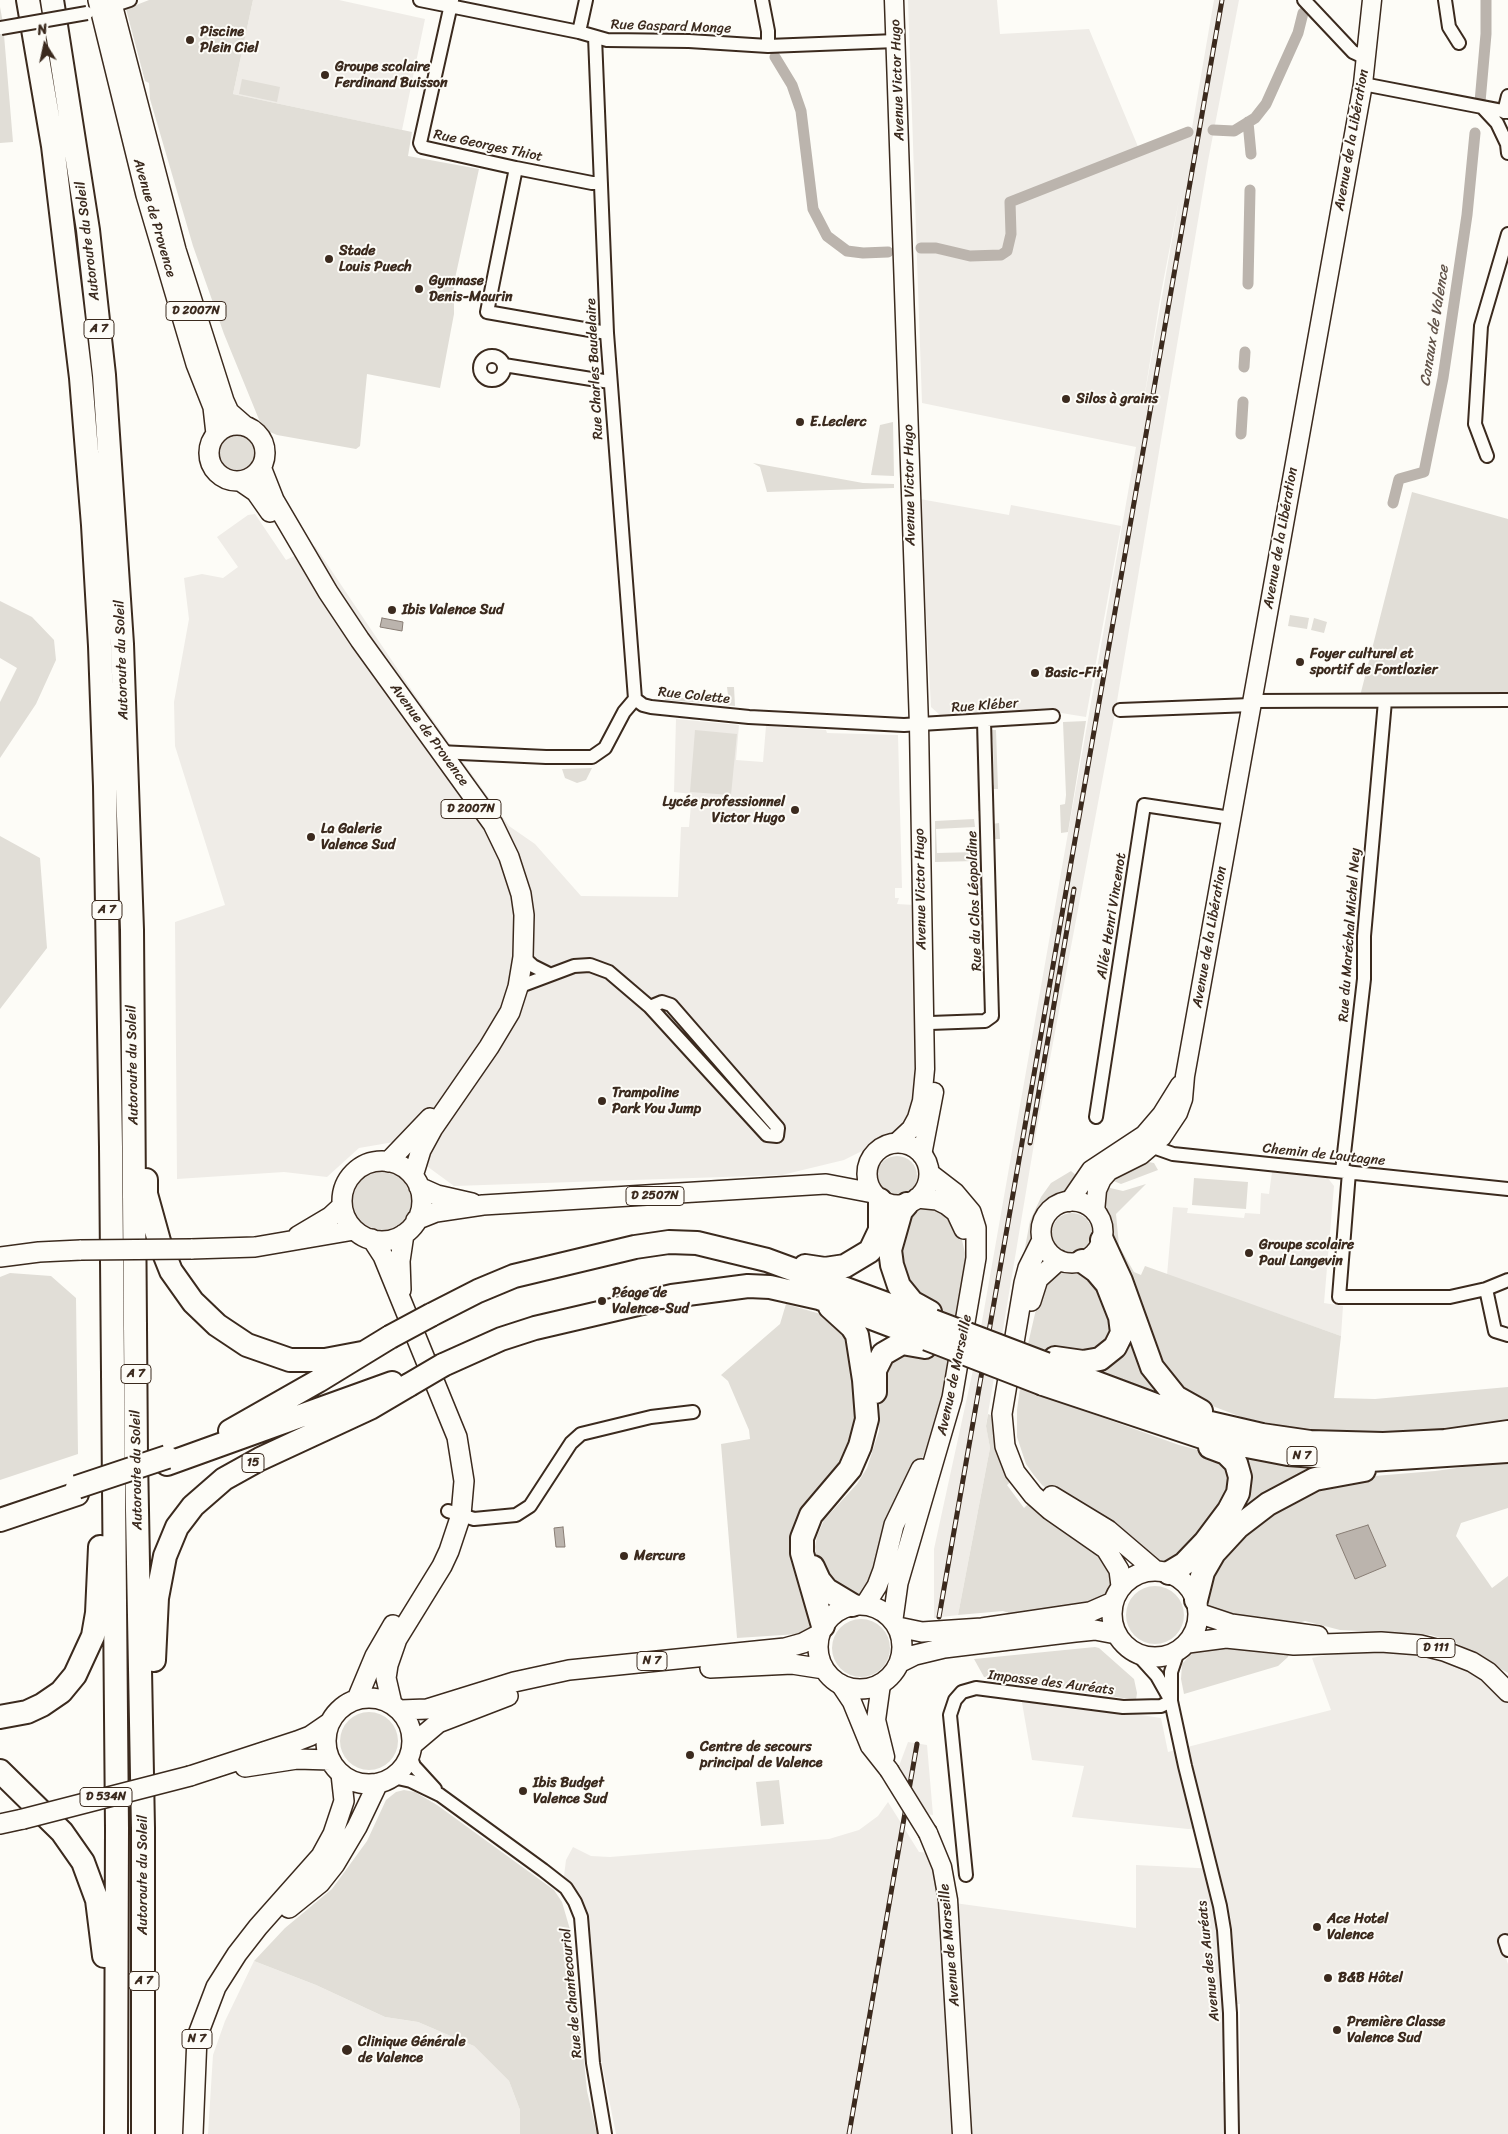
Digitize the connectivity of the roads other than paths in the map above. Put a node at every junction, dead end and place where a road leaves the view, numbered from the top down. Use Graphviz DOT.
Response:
graph roads {
  1 [pos="28,0"];
  2 [pos="52,0"];
  3 [pos="420,0"];
  4 [pos="586,0"];
  5 [pos="762,0"];
  6 [pos="894,0"];
  7 [pos="1304,0"];
  8 [pos="1372,0"];
  9 [pos="1444,0"];
  10 [pos="451,4"];
  11 [pos="106,5"];
  12 [pos="0,28"];
  13 [pos="579,32"];
  14 [pos="595,37"];
  15 [pos="896,41"];
  16 [pos="1458,43"];
  17 [pos="768,46"];
  18 [pos="1366,58"];
  19 [pos="1362,84"];
  20 [pos="1508,96"];
  21 [pos="1483,108"];
  22 [pos="1506,112"];
  23 [pos="1508,153"];
  24 [pos="516,168"];
  25 [pos="601,183"];
  26 [pos="1508,234"];
  27 [pos="607,333"];
  28 [pos="504,365"];
  29 [pos="610,382"];
  30 [pos="245,426"];
  31 [pos="216,434"];
  32 [pos="1487,456"];
  33 [pos="261,467"];
  34 [pos="240,481"];
  35 [pos="635,699"];
  36 [pos="1508,700"];
  37 [pos="1385,701"];
  38 [pos="1252,703"];
  39 [pos="1120,710"];
  40 [pos="1053,716"];
  41 [pos="984,721"];
  42 [pos="919,725"];
  43 [pos="439,752"];
  44 [pos="482,755"];
  45 [pos="457,775"];
  46 [pos="1231,818"];
  47 [pos="132,930"];
  48 [pos="523,957"];
  49 [pos="924,969"];
  50 [pos="549,974"];
  51 [pos="518,986"];
  52 [pos="650,1007"];
  53 [pos="930,1023"];
  54 [pos="1096,1118"];
  55 [pos="1149,1140"];
  56 [pos="896,1143"];
  57 [pos="922,1155"];
  58 [pos="388,1162"];
  59 [pos="868,1165"];
  60 [pos="1346,1172"];
  61 [pos="929,1173"];
  62 [pos="416,1182"];
  63 [pos="826,1184"];
  64 [pos="1508,1189"];
  65 [pos="876,1196"];
  66 [pos="912,1201"];
  67 [pos="1069,1202"];
  68 [pos="483,1205"];
  69 [pos="342,1206"];
  70 [pos="1095,1212"];
  71 [pos="410,1227"];
  72 [pos="354,1230"];
  73 [pos="372,1239"];
  74 [pos="1042,1240"];
  75 [pos="1102,1240"];
  76 [pos="281,1244"];
  77 [pos="0,1257"];
  78 [pos="767,1260"];
  79 [pos="1059,1260"];
  80 [pos="1082,1261"];
  81 [pos="1508,1280"];
  82 [pos="1486,1289"];
  83 [pos="820,1298"];
  84 [pos="403,1307"];
  85 [pos="930,1330"];
  86 [pos="1508,1335"];
  87 [pos="112,1349"];
  88 [pos="362,1353"];
  89 [pos="999,1356"];
  90 [pos="1045,1368"];
  91 [pos="408,1382"];
  92 [pos="1107,1406"];
  93 [pos="693,1412"];
  94 [pos="1310,1442"];
  95 [pos="1506,1445"];
  96 [pos="167,1461"];
  97 [pos="77,1491"];
  98 [pos="0,1512"];
  99 [pos="455,1513"];
  100 [pos="0,1520"];
  101 [pos="1162,1572"];
  102 [pos="1117,1594"];
  103 [pos="858,1605"];
  104 [pos="1197,1606"];
  105 [pos="895,1623"];
  106 [pos="822,1630"];
  107 [pos="1116,1634"];
  108 [pos="1352,1642"];
  109 [pos="1183,1647"];
  110 [pos="1138,1655"];
  111 [pos="899,1663"];
  112 [pos="824,1668"];
  113 [pos="840,1684"];
  114 [pos="881,1684"];
  115 [pos="1508,1692"];
  116 [pos="358,1699"];
  117 [pos="1171,1701"];
  118 [pos="396,1707"];
  119 [pos="0,1717"];
  120 [pos="329,1724"];
  121 [pos="411,1750"];
  122 [pos="335,1767"];
  123 [pos="889,1770"];
  124 [pos="0,1771"];
  125 [pos="190,1776"];
  126 [pos="386,1780"];
  127 [pos="440,1795"];
  128 [pos="143,1818"];
  129 [pos="0,1824"];
  130 [pos="966,1875"];
  131 [pos="258,1927"];
  132 [pos="115,2134"];
  133 [pos="143,2134"];
  134 [pos="192,2134"];
  135 [pos="605,2134"];
  136 [pos="962,2134"];
  137 [pos="1232,2134"];
  1 -- 87 [label="highway, Autoroute du Soleil / A 7"];
  2 -- 47 [label="highway, Autoroute du Soleil / A 7"];
  3 -- 10 [label="street, Rue Gaspard Monge"];
  4 -- 13 [label="street"];
  5 -- 17 [label="street"];
  6 -- 15 [label="main road, Avenue Victor Hugo"];
  7 -- 18 [label="street"];
  8 -- 18 [label="main road, Avenue de la Libération"];
  9 -- 16 [label="street"];
  10 -- 13 [label="street, Rue Gaspard Monge"];
  10 -- 24 [label="street, Rue Georges Thiot"];
  11 -- 12 [label="street, bridge"];
  11 -- 30 [label="main road, Avenue de Provence / D 2007N"];
  11 -- 31 [label="main road, Avenue de Provence / D 2007N"];
  13 -- 14 [label="street, Rue Gaspard Monge"];
  14 -- 17 [label="street, Rue Gaspard Monge"];
  14 -- 25 [label="street, Rue Charles Baudelaire"];
  15 -- 17 [label="street, Rue Gaspard Monge"];
  15 -- 42 [label="main road, Avenue Victor Hugo"];
  18 -- 19 [label="main road, Avenue de la Libération"];
  19 -- 21 [label="street"];
  19 -- 38 [label="main road, Avenue de la Libération"];
  20 -- 22 [label="street"];
  21 -- 22 [label="street"];
  21 -- 23 [label="street"];
  24 -- 25 [label="street, Rue Georges Thiot"];
  24 -- 27 [label="street"];
  25 -- 27 [label="street, Rue Charles Baudelaire"];
  26 -- 32 [label="street"];
  27 -- 29 [label="street, Rue Charles Baudelaire"];
  28 -- 29 [label="street"];
  29 -- 35 [label="street, Rue Charles Baudelaire"];
  30 -- 31 [label="main road"];
  30 -- 33 [label="main road"];
  31 -- 34 [label="main road"];
  33 -- 34 [label="main road"];
  33 -- 43 [label="main road, Avenue de Provence / D 2007N"];
  34 -- 58 [label="main road, Avenue de Provence / D 2007N"];
  35 -- 42 [label="street, Rue Colette"];
  35 -- 44 [label="street"];
  36 -- 37 [label="street"];
  37 -- 38 [label="street"];
  37 -- 60 [label="street, Rue du Maréchal Michel Ney"];
  38 -- 39 [label="street"];
  38 -- 46 [label="main road, Avenue de la Libération"];
  40 -- 41 [label="street, Rue Kléber"];
  41 -- 42 [label="street, Rue Kléber"];
  41 -- 53 [label="street, Rue du Clos Léopoldine"];
  42 -- 49 [label="main road, Avenue Victor Hugo"];
  43 -- 44 [label="street"];
  43 -- 45 [label="main road, Avenue de Provence / D 2007N"];
  44 -- 45 [label="street"];
  45 -- 48 [label="main road, Avenue de Provence / D 2007N"];
  46 -- 54 [label="street, Allée Henri Vincenot"];
  46 -- 55 [label="main road, Avenue de la Libération"];
  47 -- 88 [label="highway"];
  47 -- 128 [label="highway, Autoroute du Soleil / A 7"];
  48 -- 50 [label="street"];
  48 -- 51 [label="main road, Avenue de Provence / D 2007N"];
  49 -- 53 [label="main road, Avenue Victor Hugo"];
  49 -- 56 [label="main road, Avenue Victor Hugo"];
  50 -- 51 [label="street"];
  50 -- 52 [label="street"];
  51 -- 62 [label="main road, Avenue de Provence / D 2007N"];
  52 -- 52 [label="street"];
  53 -- 57 [label="main road, Avenue Victor Hugo"];
  55 -- 60 [label="street, Chemin de Lautagne"];
  55 -- 67 [label="main road, Avenue de la Libération"];
  55 -- 70 [label="main road, Avenue de la Libération"];
  56 -- 57 [label="main road"];
  56 -- 59 [label="main road"];
  57 -- 61 [label="main road"];
  58 -- 62 [label="main road"];
  58 -- 69 [label="main road"];
  59 -- 63 [label="main road, D 2507N"];
  59 -- 65 [label="main road"];
  60 -- 64 [label="street, Chemin de Lautagne"];
  60 -- 82 [label="street, Rue du Maréchal Michel Ney"];
  61 -- 66 [label="main road"];
  61 -- 105 [label="main road, Avenue de Marseille"];
  62 -- 68 [label="main road, D 2507N"];
  62 -- 71 [label="main road"];
  63 -- 65 [label="main road, D 2507N"];
  63 -- 68 [label="main road, D 2507N"];
  65 -- 66 [label="main road"];
  65 -- 78 [label="highway"];
  66 -- 85 [label="highway"];
  66 -- 103 [label="main road, Avenue de Marseille"];
  67 -- 70 [label="main road"];
  67 -- 74 [label="main road"];
  68 -- 71 [label="main road, D 2507N"];
  69 -- 72 [label="main road"];
  69 -- 76 [label="main road"];
  70 -- 75 [label="main road"];
  71 -- 73 [label="main road"];
  71 -- 84 [label="main road"];
  72 -- 73 [label="main road"];
  72 -- 76 [label="main road"];
  73 -- 84 [label="main road"];
  74 -- 79 [label="main road"];
  74 -- 102 [label="main road"];
  75 -- 80 [label="main road"];
  75 -- 94 [label="highway, N 7"];
  76 -- 77 [label="main road, bridge"];
  78 -- 85 [label="highway"];
  78 -- 88 [label="highway, bridge"];
  79 -- 80 [label="main road"];
  79 -- 101 [label="main road"];
  80 -- 90 [label="highway"];
  81 -- 82 [label="street"];
  82 -- 86 [label="street"];
  83 -- 85 [label="highway"];
  83 -- 91 [label="highway, 15, bridge"];
  83 -- 106 [label="highway"];
  84 -- 99 [label="main road"];
  85 -- 89 [label="highway, bridge"];
  85 -- 89 [label="highway, N 7, bridge"];
  85 -- 103 [label="highway"];
  87 -- 119 [label="highway"];
  87 -- 132 [label="highway, Autoroute du Soleil / A 7"];
  88 -- 96 [label="highway"];
  89 -- 90 [label="highway, N 7, bridge"];
  90 -- 92 [label="highway, N 7"];
  90 -- 94 [label="highway, N 7"];
  91 -- 96 [label="highway"];
  91 -- 128 [label="highway, 15"];
  92 -- 95 [label="highway, N 7"];
  92 -- 101 [label="highway"];
  93 -- 99 [label="street"];
  94 -- 95 [label="highway, N 7"];
  95 -- 104 [label="highway, N 7"];
  96 -- 97 [label="highway, bridge"];
  97 -- 98 [label="highway"];
  97 -- 100 [label="highway"];
  99 -- 116 [label="main road"];
  99 -- 118 [label="main road"];
  101 -- 102 [label="main road"];
  101 -- 104 [label="main road"];
  102 -- 105 [label="main road"];
  102 -- 107 [label="main road"];
  103 -- 105 [label="main road"];
  103 -- 106 [label="main road"];
  104 -- 108 [label="main road, D 111"];
  104 -- 109 [label="main road"];
  105 -- 111 [label="main road"];
  106 -- 112 [label="main road"];
  106 -- 118 [label="main road, N 7"];
  107 -- 110 [label="main road"];
  107 -- 111 [label="main road"];
  108 -- 109 [label="main road, D 111"];
  108 -- 115 [label="main road, D 111"];
  109 -- 110 [label="main road"];
  109 -- 117 [label="street, Avenue des Auréats"];
  110 -- 117 [label="street, Avenue des Auréats"];
  111 -- 114 [label="main road"];
  112 -- 113 [label="main road"];
  112 -- 121 [label="main road, N 7"];
  113 -- 114 [label="main road"];
  113 -- 123 [label="main road, Avenue de Marseille"];
  114 -- 123 [label="main road, Avenue de Marseille"];
  116 -- 118 [label="main road"];
  116 -- 120 [label="main road"];
  117 -- 130 [label="street, Impasse des Auréats"];
  117 -- 137 [label="street, Avenue des Auréats"];
  118 -- 121 [label="main road"];
  120 -- 122 [label="main road"];
  120 -- 125 [label="main road, D 534N"];
  121 -- 126 [label="main road"];
  121 -- 127 [label="street, Rue de Chantecouriol"];
  122 -- 125 [label="main road, D 534N"];
  122 -- 126 [label="main road"];
  122 -- 131 [label="main road, N 7"];
  123 -- 136 [label="main road, Avenue de Marseille, bridge"];
  124 -- 132 [label="highway"];
  125 -- 129 [label="main road, D 534N, bridge"];
  126 -- 127 [label="street, Rue de Chantecouriol"];
  126 -- 131 [label="main road, N 7"];
  127 -- 135 [label="street, Rue de Chantecouriol"];
  128 -- 133 [label="highway, Autoroute du Soleil / A 7"];
  131 -- 134 [label="main road, N 7"];
}
